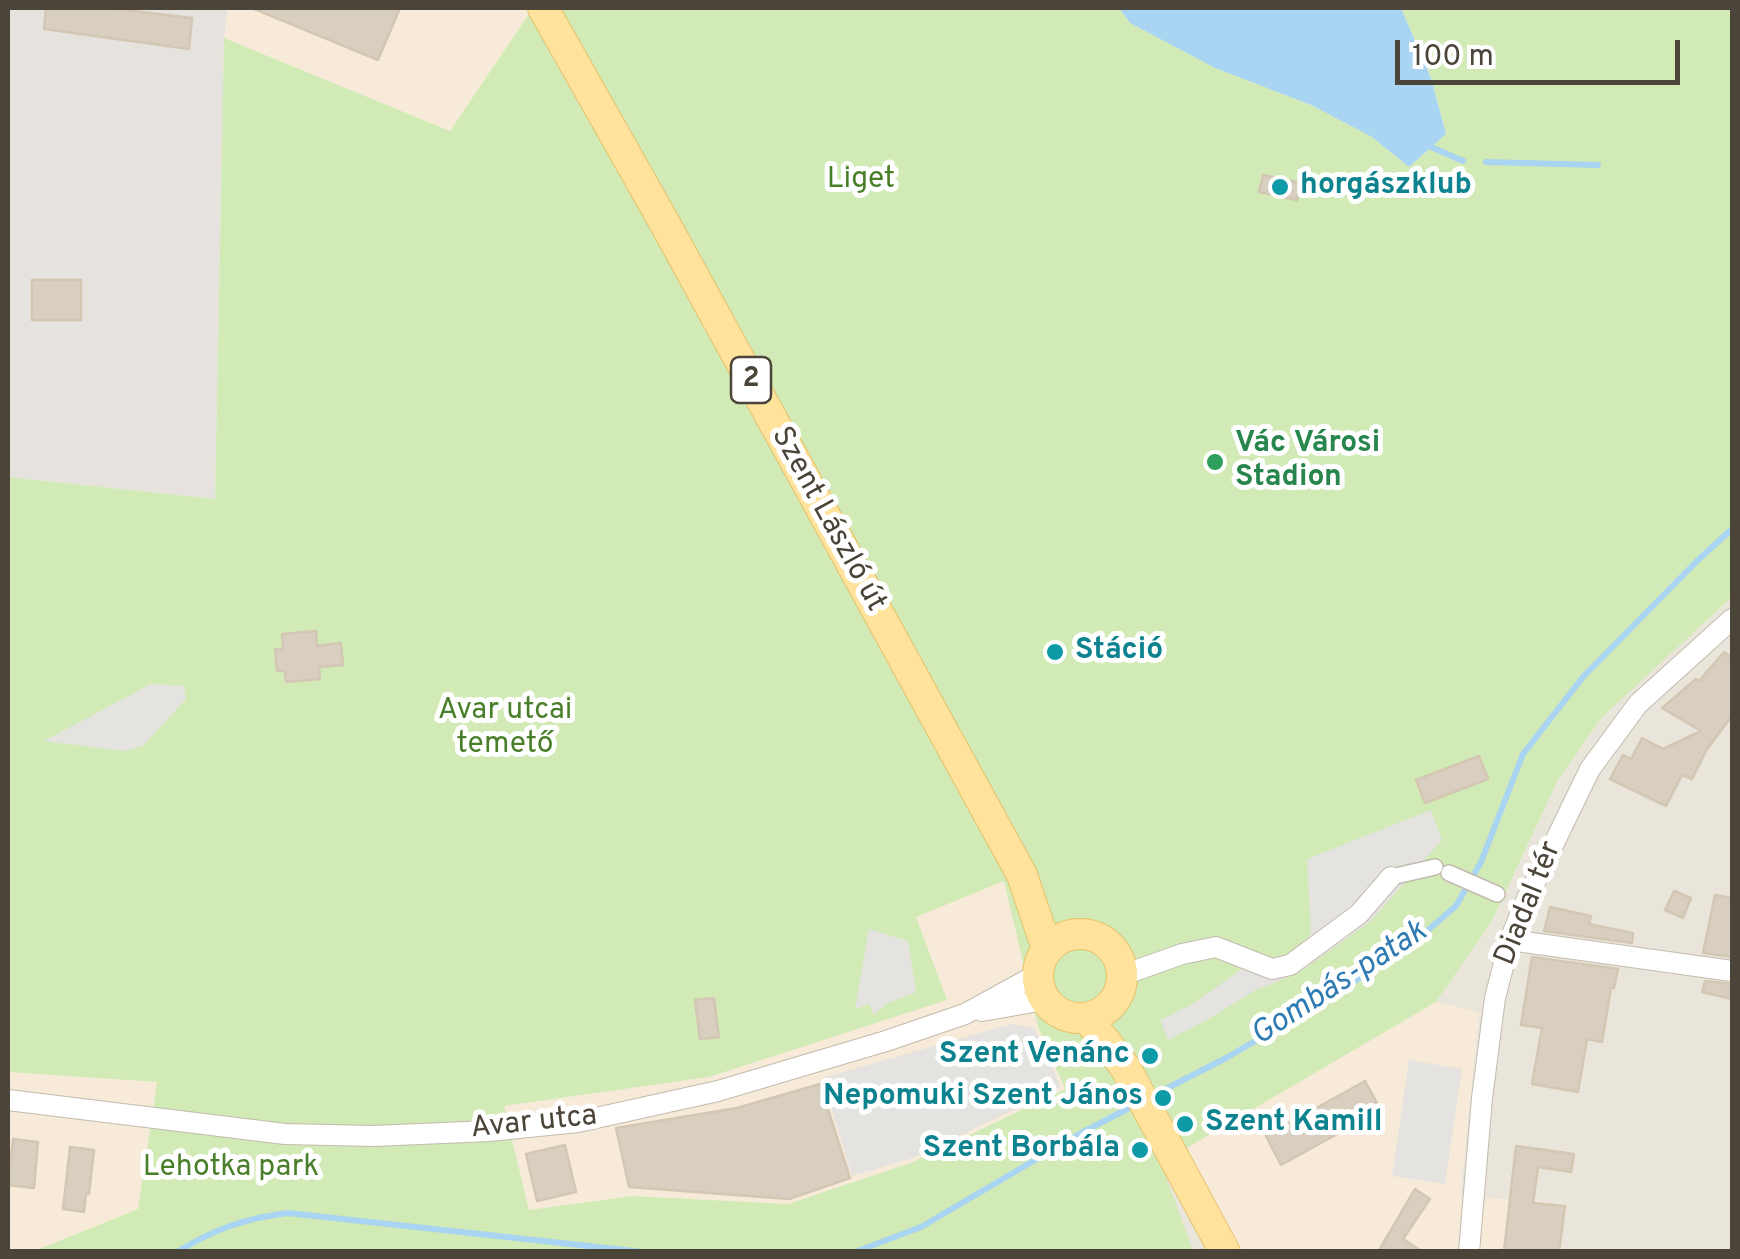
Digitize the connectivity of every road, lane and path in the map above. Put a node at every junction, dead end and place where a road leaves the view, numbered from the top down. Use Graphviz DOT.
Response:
graph roads {
  1 [pos="543,8"];
  2 [pos="1732,619"];
  3 [pos="1390,877"];
  4 [pos="1498,894"];
  5 [pos="1510,940"];
  6 [pos="1051,964"];
  7 [pos="1732,972"];
  8 [pos="1108,998"];
  9 [pos="8,1100"];
  10 [pos="1225,1252"];
  11 [pos="1469,1252"];
  1 -- 6 [label="main road, Szent László út / 2"];
  2 -- 5 [label="street, Diadal tér"];
  3 -- 4 [label="street"];
  3 -- 8 [label="street"];
  5 -- 7 [label="street"];
  5 -- 11 [label="street, Diadal tér"];
  6 -- 8 [label="main road"];
  6 -- 8 [label="main road"];
  6 -- 9 [label="street, Avar utca"];
  8 -- 10 [label="main road"];
}
